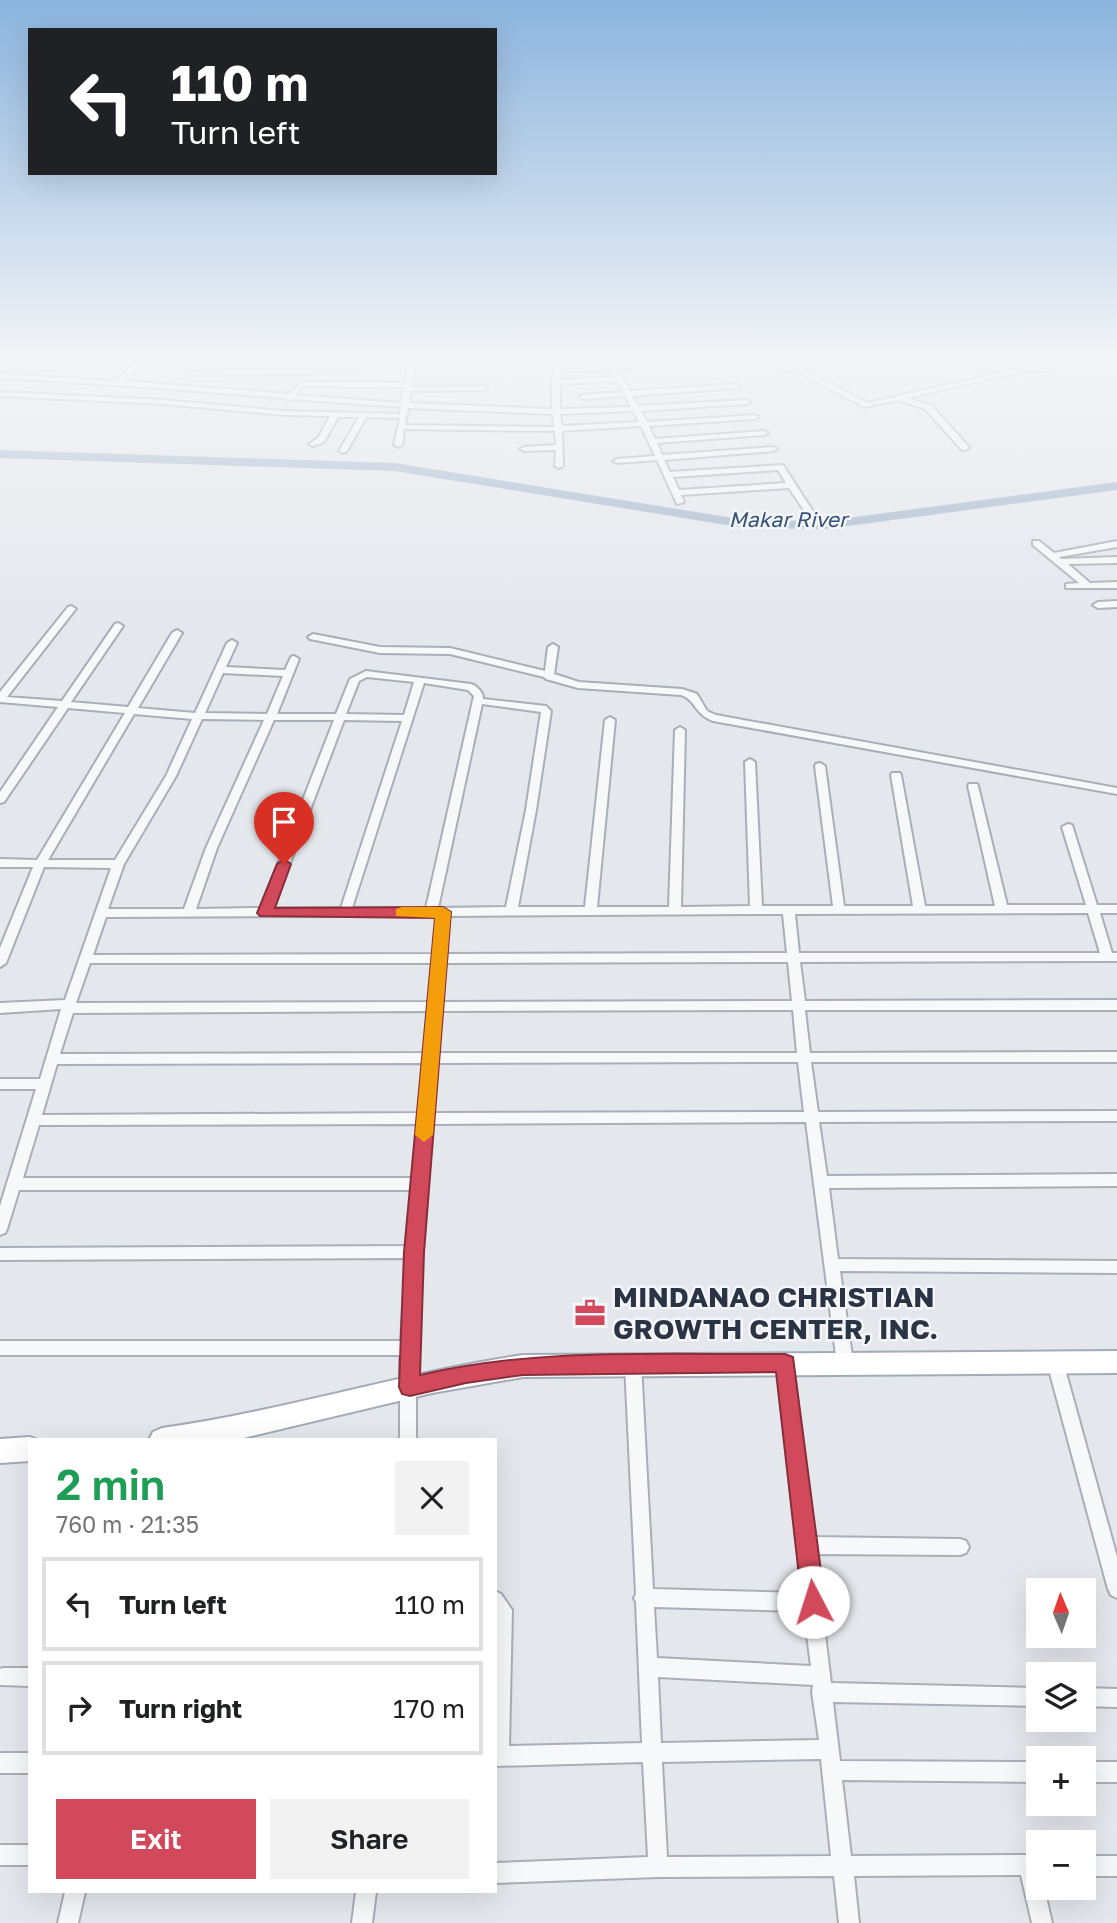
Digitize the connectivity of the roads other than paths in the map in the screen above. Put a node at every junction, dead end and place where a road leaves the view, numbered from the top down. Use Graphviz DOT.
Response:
graph roads {
  1 [pos="560,452"];
  2 [pos="657,452"];
  3 [pos="734,452"];
  4 [pos="659,457"];
  5 [pos="617,461"];
  6 [pos="559,466"];
  7 [pos="668,475"];
  8 [pos="792,485"];
  9 [pos="810,513"];
  10 [pos="1037,543"];
  11 [pos="1117,544"];
  12 [pos="1057,559"];
  13 [pos="1117,560"];
  14 [pos="1086,584"];
  15 [pos="1113,585"];
  16 [pos="1069,586"];
  17 [pos="1117,597"];
  18 [pos="1117,604"];
  19 [pos="1098,605"];
  20 [pos="71,609"];
  21 [pos="118,626"];
  22 [pos="177,634"];
  23 [pos="313,638"];
  24 [pos="232,643"];
  25 [pos="553,647"];
  26 [pos="294,659"];
  27 [pos="220,670"];
  28 [pos="288,673"];
  29 [pos="549,677"];
  30 [pos="420,680"];
  31 [pos="0,699"];
  32 [pos="478,701"];
  33 [pos="64,705"];
  34 [pos="129,710"];
  35 [pos="198,716"];
  36 [pos="271,717"];
  37 [pos="341,717"];
  38 [pos="406,718"];
  39 [pos="610,720"];
  40 [pos="681,730"];
  41 [pos="750,762"];
  42 [pos="820,766"];
  43 [pos="896,775"];
  44 [pos="973,786"];
  45 [pos="1117,791"];
  46 [pos="0,800"];
  47 [pos="1068,827"];
  48 [pos="0,863"];
  49 [pos="40,864"];
  50 [pos="118,864"];
  51 [pos="1002,909"];
  52 [pos="1092,909"];
  53 [pos="1117,909"];
  54 [pos="839,910"];
  55 [pos="920,910"];
  56 [pos="511,911"];
  57 [pos="591,911"];
  58 [pos="674,911"];
  59 [pos="756,911"];
  60 [pos="789,911"];
  61 [pos="101,913"];
  62 [pos="188,913"];
  63 [pos="265,913"];
  64 [pos="345,913"];
  65 [pos="437,913"];
  66 [pos="794,957"];
  67 [pos="1112,957"];
  68 [pos="84,959"];
  69 [pos="440,959"];
  70 [pos="0,963"];
  71 [pos="1117,1005"];
  72 [pos="69,1006"];
  73 [pos="435,1007"];
  74 [pos="800,1007"];
  75 [pos="0,1008"];
  76 [pos="1117,1057"];
  77 [pos="804,1058"];
  78 [pos="53,1059"];
  79 [pos="432,1059"];
  80 [pos="0,1084"];
  81 [pos="45,1084"];
  82 [pos="1117,1116"];
  83 [pos="812,1117"];
  84 [pos="426,1118"];
  85 [pos="33,1120"];
  86 [pos="1117,1180"];
  87 [pos="820,1182"];
  88 [pos="14,1184"];
  89 [pos="419,1184"];
  90 [pos="0,1229"];
  91 [pos="414,1252"];
  92 [pos="0,1254"];
  93 [pos="831,1265"];
  94 [pos="1117,1267"];
  95 [pos="0,1348"];
  96 [pos="408,1348"];
  97 [pos="1055,1362"];
  98 [pos="1117,1362"];
  99 [pos="785,1363"];
  100 [pos="845,1363"];
  101 [pos="633,1364"];
  102 [pos="410,1387"];
  103 [pos="177,1438"];
  104 [pos="408,1438"];
  105 [pos="28,1449"];
  106 [pos="0,1451"];
  107 [pos="808,1545"];
  108 [pos="960,1547"];
  109 [pos="1117,1589"];
  110 [pos="643,1598"];
  111 [pos="497,1602"];
  112 [pos="813,1602"];
  113 [pos="499,1666"];
  114 [pos="647,1667"];
  115 [pos="3,1677"];
  116 [pos="28,1677"];
  117 [pos="820,1684"];
  118 [pos="1026,1696"];
  119 [pos="1096,1698"];
  120 [pos="1117,1698"];
  121 [pos="828,1749"];
  122 [pos="652,1751"];
  123 [pos="497,1756"];
  124 [pos="0,1763"];
  125 [pos="28,1763"];
  126 [pos="831,1770"];
  127 [pos="1026,1772"];
  128 [pos="1096,1772"];
  129 [pos="1117,1772"];
  130 [pos="0,1855"];
  131 [pos="28,1855"];
  132 [pos="1026,1864"];
  133 [pos="842,1866"];
  134 [pos="1096,1866"];
  135 [pos="1117,1866"];
  136 [pos="658,1867"];
  137 [pos="497,1873"];
  138 [pos="75,1893"];
  139 [pos="366,1893"];
  140 [pos="1039,1900"];
  141 [pos="68,1923"];
  142 [pos="362,1923"];
  143 [pos="849,1923"];
  144 [pos="1042,1923"];
  1 -- 6 [label="street"];
  2 -- 4 [label="street"];
  3 -- 4 [label="street"];
  4 -- 5 [label="street"];
  4 -- 7 [label="street"];
  7 -- 8 [label="street"];
  7 -- 8 [label="street"];
  8 -- 9 [label="street"];
  10 -- 12 [label="street"];
  11 -- 12 [label="street"];
  12 -- 13 [label="street"];
  12 -- 14 [label="street"];
  14 -- 15 [label="street"];
  14 -- 16 [label="street"];
  15 -- 17 [label="street"];
  18 -- 19 [label="street"];
  20 -- 31 [label="street"];
  21 -- 33 [label="street"];
  22 -- 34 [label="street"];
  23 -- 29 [label="street"];
  24 -- 27 [label="street"];
  25 -- 29 [label="street"];
  26 -- 28 [label="street"];
  27 -- 28 [label="street"];
  27 -- 35 [label="street"];
  28 -- 36 [label="street"];
  29 -- 45 [label="street"];
  30 -- 32 [label="street"];
  30 -- 37 [label="street"];
  30 -- 38 [label="street"];
  31 -- 33 [label="street"];
  32 -- 56 [label="street"];
  32 -- 65 [label="street"];
  33 -- 34 [label="street"];
  33 -- 46 [label="street"];
  34 -- 35 [label="street"];
  34 -- 49 [label="street"];
  35 -- 36 [label="street"];
  35 -- 50 [label="street"];
  36 -- 37 [label="street"];
  36 -- 62 [label="street"];
  37 -- 38 [label="street"];
  37 -- 63 [label="street"];
  38 -- 64 [label="street"];
  39 -- 57 [label="street"];
  40 -- 58 [label="street"];
  41 -- 59 [label="street"];
  42 -- 54 [label="street"];
  43 -- 55 [label="street"];
  44 -- 51 [label="street"];
  47 -- 52 [label="street"];
  48 -- 49 [label="street"];
  49 -- 50 [label="street"];
  49 -- 70 [label="street"];
  50 -- 61 [label="street"];
  51 -- 52 [label="street"];
  51 -- 55 [label="street"];
  52 -- 53 [label="street"];
  52 -- 67 [label="street"];
  54 -- 55 [label="street"];
  54 -- 60 [label="street"];
  56 -- 57 [label="street"];
  56 -- 65 [label="street"];
  57 -- 58 [label="street"];
  58 -- 59 [label="street"];
  59 -- 60 [label="street"];
  60 -- 66 [label="street"];
  61 -- 62 [label="street"];
  61 -- 68 [label="street"];
  62 -- 63 [label="street"];
  63 -- 64 [label="street"];
  64 -- 65 [label="street"];
  65 -- 69 [label="street"];
  66 -- 67 [label="street"];
  66 -- 69 [label="street"];
  66 -- 74 [label="street"];
  68 -- 69 [label="street"];
  68 -- 72 [label="street"];
  69 -- 73 [label="street"];
  71 -- 74 [label="street"];
  72 -- 73 [label="street"];
  72 -- 75 [label="street"];
  72 -- 78 [label="street"];
  73 -- 74 [label="street"];
  73 -- 79 [label="street"];
  74 -- 77 [label="street"];
  76 -- 77 [label="street"];
  77 -- 79 [label="street"];
  77 -- 83 [label="street"];
  78 -- 79 [label="street"];
  78 -- 81 [label="street"];
  79 -- 84 [label="street"];
  80 -- 81 [label="street"];
  81 -- 85 [label="street"];
  82 -- 83 [label="street"];
  83 -- 84 [label="street"];
  83 -- 87 [label="street"];
  84 -- 85 [label="street"];
  84 -- 89 [label="street"];
  85 -- 88 [label="street"];
  86 -- 87 [label="street"];
  87 -- 93 [label="street"];
  88 -- 89 [label="street"];
  88 -- 90 [label="street"];
  89 -- 91 [label="street"];
  91 -- 92 [label="street"];
  91 -- 96 [label="street"];
  93 -- 94 [label="street"];
  93 -- 100 [label="street"];
  95 -- 96 [label="street"];
  96 -- 102 [label="street"];
  97 -- 98 [label="main road"];
  97 -- 100 [label="main road"];
  97 -- 109 [label="street"];
  99 -- 100 [label="main road"];
  99 -- 101 [label="main road"];
  99 -- 107 [label="street"];
  101 -- 102 [label="main road"];
  101 -- 110 [label="street"];
  102 -- 103 [label="main road"];
  102 -- 104 [label="street"];
  105 -- 106 [label="main road"];
  107 -- 108 [label="street"];
  107 -- 112 [label="street"];
  110 -- 112 [label="street"];
  110 -- 114 [label="street"];
  111 -- 113 [label="street"];
  112 -- 117 [label="street"];
  113 -- 123 [label="street"];
  114 -- 117 [label="street"];
  114 -- 122 [label="street"];
  115 -- 116 [label="street"];
  117 -- 118 [label="street"];
  117 -- 121 [label="street"];
  119 -- 120 [label="street"];
  121 -- 122 [label="street"];
  121 -- 126 [label="street"];
  122 -- 123 [label="street"];
  122 -- 136 [label="street"];
  124 -- 125 [label="street"];
  126 -- 127 [label="street"];
  126 -- 133 [label="street"];
  128 -- 129 [label="street"];
  130 -- 131 [label="street"];
  132 -- 133 [label="street"];
  133 -- 136 [label="street"];
  133 -- 143 [label="street"];
  134 -- 135 [label="street"];
  136 -- 137 [label="street"];
  138 -- 141 [label="street"];
  139 -- 142 [label="street"];
  140 -- 144 [label="street"];
}
